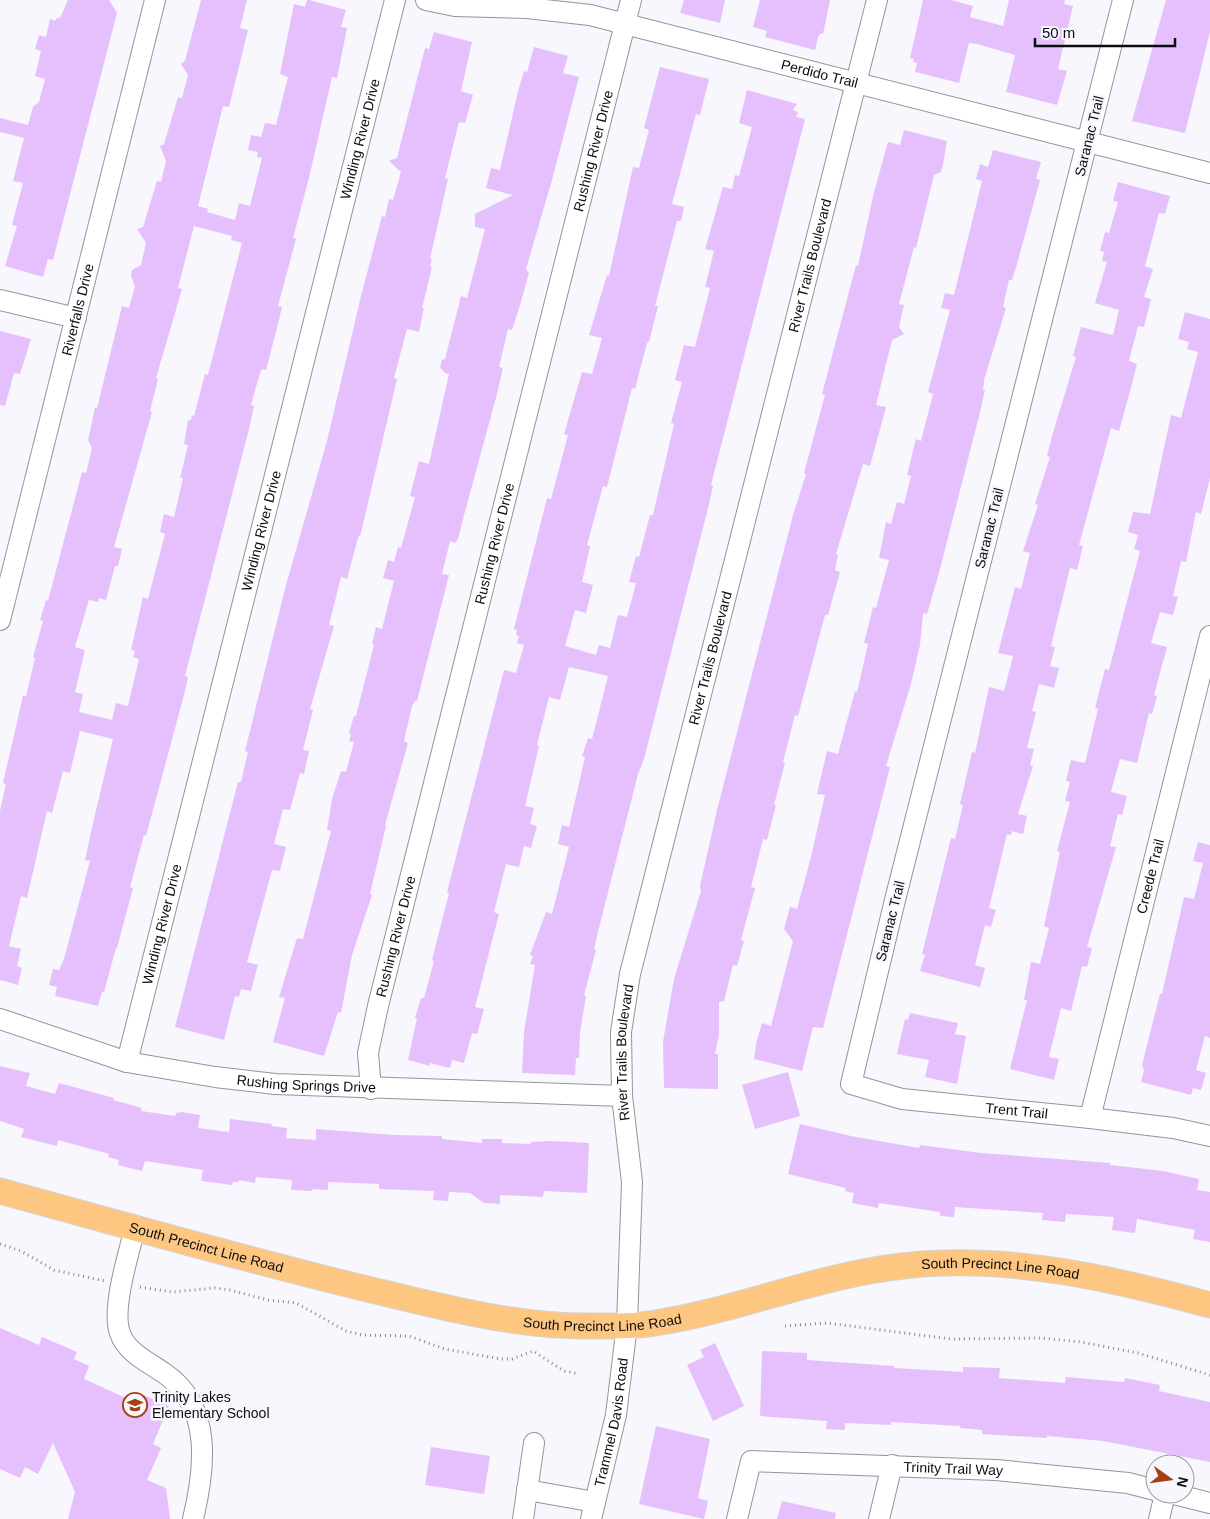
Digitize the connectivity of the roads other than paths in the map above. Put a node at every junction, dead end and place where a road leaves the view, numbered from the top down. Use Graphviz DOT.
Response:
graph roads {
  1 [pos="155,0"];
  2 [pos="395,0"];
  3 [pos="426,0"];
  4 [pos="631,0"];
  5 [pos="877,0"];
  6 [pos="1123,0"];
  7 [pos="625,24"];
  8 [pos="856,84"];
  9 [pos="1087,143"];
  10 [pos="1210,173"];
  11 [pos="0,300"];
  12 [pos="76,318"];
  13 [pos="0,620"];
  14 [pos="1210,636"];
  15 [pos="0,1019"];
  16 [pos="857,1057"];
  17 [pos="127,1062"];
  18 [pos="371,1089"];
  19 [pos="622,1096"];
  20 [pos="1090,1118"];
  21 [pos="1210,1136"];
  22 [pos="0,1191"];
  23 [pos="135,1228"];
  24 [pos="1210,1305"];
  25 [pos="627,1325"];
  26 [pos="534,1442"];
  27 [pos="892,1465"];
  28 [pos="1145,1487"];
  29 [pos="527,1490"];
  30 [pos="1195,1499"];
  31 [pos="1210,1503"];
  32 [pos="1163,1504"];
  33 [pos="593,1510"];
  34 [pos="193,1519"];
  35 [pos="523,1519"];
  36 [pos="737,1519"];
  37 [pos="879,1519"];
  38 [pos="1159,1519"];
  1 -- 12 [label="street, Riverfalls Drive"];
  2 -- 17 [label="street, Winding River Drive"];
  3 -- 7 [label="street, Perdido Trail"];
  4 -- 7 [label="street, Rushing River Drive"];
  5 -- 8 [label="street, River Trails Boulevard"];
  6 -- 9 [label="street, Saranac Trail"];
  7 -- 8 [label="street, Perdido Trail"];
  7 -- 18 [label="street, Rushing River Drive"];
  8 -- 9 [label="street, Perdido Trail"];
  8 -- 19 [label="street, River Trails Boulevard"];
  9 -- 10 [label="street, Perdido Trail"];
  9 -- 16 [label="street, Saranac Trail"];
  11 -- 12 [label="street"];
  12 -- 13 [label="street, Riverfalls Drive"];
  14 -- 20 [label="street, Creede Trail"];
  15 -- 17 [label="street, Rushing Springs Drive"];
  16 -- 20 [label="street, Trent Trail"];
  17 -- 18 [label="street, Rushing Springs Drive"];
  18 -- 19 [label="street, Rushing Springs Drive"];
  19 -- 25 [label="street, River Trails Boulevard"];
  20 -- 21 [label="street, Trent Trail"];
  22 -- 23 [label="main road, South Precinct Line Road"];
  23 -- 25 [label="main road, South Precinct Line Road"];
  23 -- 34 [label="street"];
  24 -- 25 [label="main road, South Precinct Line Road"];
  25 -- 33 [label="street, Trammel Davis Road"];
  26 -- 29 [label="street"];
  27 -- 28 [label="street, Trinity Trail Way"];
  27 -- 36 [label="street, Trinity Trail Way"];
  27 -- 37 [label="street"];
  29 -- 33 [label="street"];
  29 -- 35 [label="street"];
  30 -- 31 [label="street"];
  32 -- 38 [label="street"];
}
